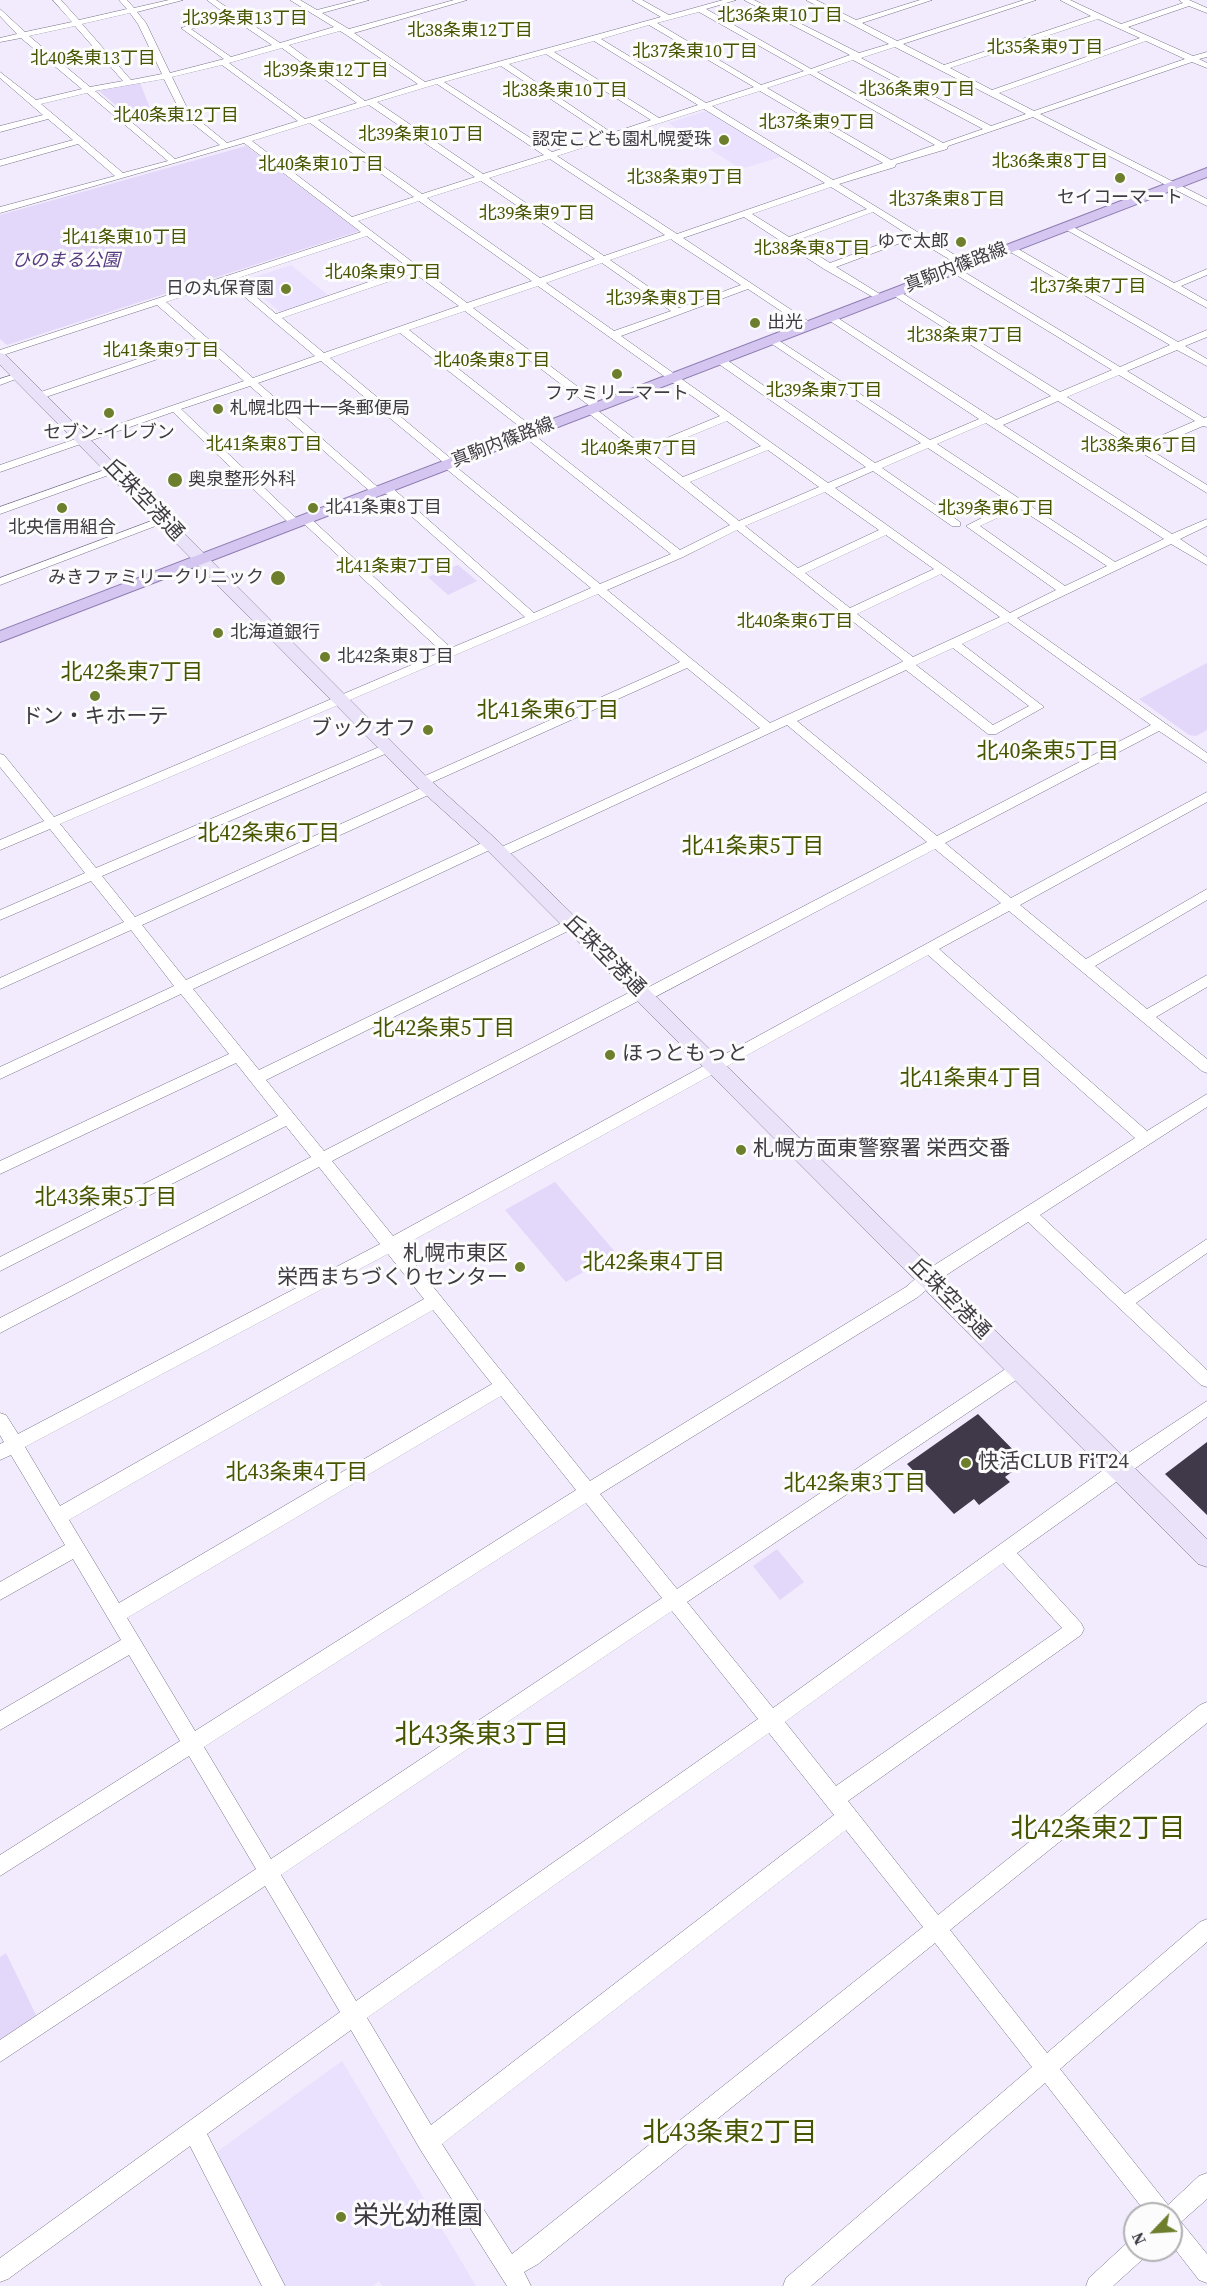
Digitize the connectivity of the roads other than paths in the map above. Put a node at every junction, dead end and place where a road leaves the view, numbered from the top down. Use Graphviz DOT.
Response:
graph roads {
  1 [pos="57,0"];
  2 [pos="123,0"];
  3 [pos="179,0"];
  4 [pos="211,0"];
  5 [pos="294,0"];
  6 [pos="365,0"];
  7 [pos="463,0"];
  8 [pos="637,0"];
  9 [pos="732,0"];
  10 [pos="748,0"];
  11 [pos="810,0"];
  12 [pos="838,0"];
  13 [pos="928,0"];
  14 [pos="1032,0"];
  15 [pos="1065,0"];
  16 [pos="1186,2"];
  17 [pos="820,5"];
  18 [pos="700,9"];
  19 [pos="0,11"];
  20 [pos="1207,11"];
  21 [pos="132,12"];
  22 [pos="315,13"];
  23 [pos="235,15"];
  24 [pos="1098,16"];
  25 [pos="667,17"];
  26 [pos="79,22"];
  27 [pos="649,22"];
  28 [pos="855,23"];
  29 [pos="1122,26"];
  30 [pos="344,30"];
  31 [pos="22,34"];
  32 [pos="595,38"];
  33 [pos="1147,38"];
  34 [pos="0,40"];
  35 [pos="897,44"];
  36 [pos="281,45"];
  37 [pos="547,51"];
  38 [pos="1207,54"];
  39 [pos="856,57"];
  40 [pos="1193,59"];
  41 [pos="226,61"];
  42 [pos="503,64"];
  43 [pos="1207,66"];
  44 [pos="944,68"];
  45 [pos="809,71"];
  46 [pos="0,74"];
  47 [pos="167,76"];
  48 [pos="128,82"];
  49 [pos="439,82"];
  50 [pos="424,85"];
  51 [pos="759,87"];
  52 [pos="89,90"];
  53 [pos="992,93"];
  54 [pos="35,103"];
  55 [pos="367,103"];
  56 [pos="703,105"];
  57 [pos="1036,115"];
  58 [pos="49,116"];
  59 [pos="656,120"];
  60 [pos="308,121"];
  61 [pos="0,129"];
  62 [pos="992,130"];
  63 [pos="610,135"];
  64 [pos="245,140"];
  65 [pos="79,141"];
  66 [pos="226,146"];
  67 [pos="944,147"];
  68 [pos="547,155"];
  69 [pos="174,162"];
  70 [pos="0,164"];
  71 [pos="892,165"];
  72 [pos="1207,172"];
  73 [pos="122,177"];
  74 [pos="482,177"];
  75 [pos="834,184"];
  76 [pos="1173,185"];
  77 [pos="420,196"];
  78 [pos="0,197"];
  79 [pos="1207,203"];
  80 [pos="11,207"];
  81 [pos="874,209"];
  82 [pos="0,210"];
  83 [pos="745,214"];
  84 [pos="351,220"];
  85 [pos="1066,226"];
  86 [pos="368,233"];
  87 [pos="915,234"];
  88 [pos="673,237"];
  89 [pos="787,242"];
  90 [pos="1010,248"];
  91 [pos="604,260"];
  92 [pos="828,267"];
  93 [pos="959,267"];
  94 [pos="416,269"];
  95 [pos="1207,272"];
  96 [pos="229,279"];
  97 [pos="539,282"];
  98 [pos="748,286"];
  99 [pos="1174,286"];
  100 [pos="887,295"];
  101 [pos="160,302"];
  102 [pos="1207,305"];
  103 [pos="467,307"];
  104 [pos="678,311"];
  105 [pos="276,317"];
  106 [pos="830,317"];
  107 [pos="808,325"];
  108 [pos="402,330"];
  109 [pos="1207,333"];
  110 [pos="613,335"];
  111 [pos="203,340"];
  112 [pos="772,340"];
  113 [pos="1178,346"];
  114 [pos="0,355"];
  115 [pos="326,357"];
  116 [pos="720,360"];
  117 [pos="1207,363"];
  118 [pos="1120,370"];
  119 [pos="20,376"];
  120 [pos="674,379"];
  121 [pos="0,382"];
  122 [pos="252,382"];
  123 [pos="39,396"];
  124 [pos="1060,397"];
  125 [pos="175,409"];
  126 [pos="594,409"];
  127 [pos="727,417"];
  128 [pos="991,422"];
  129 [pos="1206,422"];
  130 [pos="529,432"];
  131 [pos="84,439"];
  132 [pos="929,444"];
  133 [pos="769,446"];
  134 [pos="1142,448"];
  135 [pos="643,452"];
  136 [pos="449,464"];
  137 [pos="875,467"];
  138 [pos="0,469"];
  139 [pos="113,470"];
  140 [pos="681,482"];
  141 [pos="828,487"];
  142 [pos="382,490"];
  143 [pos="1207,490"];
  144 [pos="1018,504"];
  145 [pos="0,511"];
  146 [pos="162,520"];
  147 [pos="300,521"];
  148 [pos="1207,522"];
  149 [pos="956,524"];
  150 [pos="736,526"];
  151 [pos="886,530"];
  152 [pos="1171,538"];
  153 [pos="678,555"];
  154 [pos="200,558"];
  155 [pos="1207,562"];
  156 [pos="1114,566"];
  157 [pos="943,569"];
  158 [pos="796,573"];
  159 [pos="0,582"];
  160 [pos="598,588"];
  161 [pos="1065,591"];
  162 [pos="848,614"];
  163 [pos="532,617"];
  164 [pos="1010,617"];
  165 [pos="0,637"];
  166 [pos="954,643"];
  167 [pos="449,652"];
  168 [pos="687,663"];
  169 [pos="909,663"];
  170 [pos="340,700"];
  171 [pos="788,720"];
  172 [pos="1160,726"];
  173 [pos="769,729"];
  174 [pos="388,748"];
  175 [pos="1204,752"];
  176 [pos="3,766"];
  177 [pos="426,785"];
  178 [pos="1207,796"];
  179 [pos="51,823"];
  180 [pos="936,842"];
  181 [pos="0,845"];
  182 [pos="495,849"];
  183 [pos="93,874"];
  184 [pos="1207,894"];
  185 [pos="1012,904"];
  186 [pos="0,915"];
  187 [pos="132,924"];
  188 [pos="571,924"];
  189 [pos="930,949"];
  190 [pos="1086,965"];
  191 [pos="1207,980"];
  192 [pos="0,984"];
  193 [pos="184,988"];
  194 [pos="643,995"];
  195 [pos="1147,1016"];
  196 [pos="238,1056"];
  197 [pos="716,1067"];
  198 [pos="1207,1067"];
  199 [pos="0,1073"];
  200 [pos="256,1078"];
  201 [pos="1207,1100"];
  202 [pos="288,1118"];
  203 [pos="1146,1139"];
  204 [pos="320,1158"];
  205 [pos="0,1168"];
  206 [pos="1030,1215"];
  207 [pos="389,1244"];
  208 [pos="1207,1245"];
  209 [pos="0,1263"];
  210 [pos="928,1278"];
  211 [pos="435,1301"];
  212 [pos="1124,1303"];
  213 [pos="0,1326"];
  214 [pos="1019,1369"];
  215 [pos="1207,1380"];
  216 [pos="503,1386"];
  217 [pos="1207,1408"];
  218 [pos="0,1420"];
  219 [pos="7,1448"];
  220 [pos="1119,1468"];
  221 [pos="588,1492"];
  222 [pos="57,1517"];
  223 [pos="75,1548"];
  224 [pos="1004,1551"];
  225 [pos="1207,1556"];
  226 [pos="0,1592"];
  227 [pos="674,1599"];
  228 [pos="115,1615"];
  229 [pos="132,1643"];
  230 [pos="1207,1711"];
  231 [pos="0,1721"];
  232 [pos="771,1721"];
  233 [pos="191,1743"];
  234 [pos="834,1799"];
  235 [pos="847,1817"];
  236 [pos="0,1866"];
  237 [pos="268,1872"];
  238 [pos="1207,1929"];
  239 [pos="937,1930"];
  240 [pos="354,2015"];
  241 [pos="0,2052"];
  242 [pos="1046,2067"];
  243 [pos="194,2131"];
  244 [pos="428,2141"];
  245 [pos="1207,2184"];
  246 [pos="1152,2202"];
  247 [pos="1183,2206"];
  248 [pos="1183,2242"];
  249 [pos="1123,2262"];
  250 [pos="509,2268"];
  251 [pos="0,2271"];
  252 [pos="1207,2272"];
  253 [pos="274,2286"];
  254 [pos="520,2286"];
  255 [pos="794,2286"];
  256 [pos="1097,2286"];
  1 -- 26 [label="street"];
  2 -- 21 [label="street"];
  3 -- 21 [label="street"];
  4 -- 23 [label="street"];
  5 -- 22 [label="street"];
  6 -- 22 [label="street"];
  7 -- 30 [label="street"];
  8 -- 25 [label="street"];
  9 -- 18 [label="street"];
  10 -- 39 [label="street"];
  11 -- 17 [label="street"];
  12 -- 17 [label="street"];
  13 -- 28 [label="street"];
  14 -- 35 [label="street"];
  15 -- 24 [label="street"];
  16 -- 20 [label="street"];
  16 -- 29 [label="street"];
  17 -- 28 [label="street"];
  18 -- 25 [label="street"];
  18 -- 45 [label="street"];
  19 -- 31 [label="street"];
  21 -- 26 [label="street"];
  21 -- 47 [label="street"];
  22 -- 30 [label="street"];
  23 -- 36 [label="street"];
  23 -- 41 [label="street"];
  24 -- 29 [label="street"];
  24 -- 44 [label="street"];
  25 -- 27 [label="street"];
  26 -- 31 [label="street"];
  26 -- 48 [label="street"];
  27 -- 32 [label="street"];
  27 -- 51 [label="street"];
  28 -- 35 [label="street"];
  29 -- 33 [label="street"];
  30 -- 36 [label="street"];
  30 -- 50 [label="street"];
  31 -- 34 [label="street"];
  31 -- 52 [label="street"];
  32 -- 37 [label="street"];
  32 -- 56 [label="street"];
  33 -- 40 [label="street"];
  33 -- 53 [label="street"];
  35 -- 39 [label="street"];
  35 -- 44 [label="street"];
  36 -- 41 [label="street"];
  36 -- 55 [label="street"];
  37 -- 42 [label="street"];
  37 -- 59 [label="street"];
  38 -- 40 [label="street"];
  39 -- 45 [label="street"];
  39 -- 62 [label="street"];
  40 -- 43 [label="street"];
  40 -- 57 [label="street"];
  41 -- 47 [label="street"];
  41 -- 60 [label="street"];
  42 -- 49 [label="street"];
  42 -- 63 [label="street"];
  44 -- 53 [label="street"];
  45 -- 51 [label="street"];
  45 -- 67 [label="street"];
  46 -- 54 [label="street"];
  47 -- 48 [label="street"];
  47 -- 66 [label="street"];
  48 -- 52 [label="street"];
  49 -- 50 [label="street"];
  49 -- 68 [label="street"];
  50 -- 55 [label="street"];
  51 -- 56 [label="street"];
  51 -- 71 [label="street"];
  52 -- 54 [label="street"];
  52 -- 69 [label="street"];
  53 -- 57 [label="street"];
  54 -- 58 [label="street"];
  55 -- 60 [label="street"];
  55 -- 74 [label="street"];
  56 -- 59 [label="street"];
  56 -- 75 [label="street"];
  57 -- 62 [label="street"];
  57 -- 76 [label="street"];
  58 -- 61 [label="street"];
  58 -- 65 [label="street"];
  59 -- 63 [label="street"];
  60 -- 64 [label="street"];
  60 -- 77 [label="street"];
  62 -- 67 [label="street"];
  63 -- 68 [label="street"];
  64 -- 66 [label="street"];
  64 -- 84 [label="street"];
  65 -- 70 [label="street"];
  65 -- 73 [label="street"];
  66 -- 69 [label="street"];
  67 -- 71 [label="street"];
  68 -- 74 [label="street"];
  68 -- 88 [label="street"];
  69 -- 73 [label="street"];
  71 -- 75 [label="street"];
  72 -- 76 [label="main road, 真駒内篠路線"];
  73 -- 80 [label="street"];
  74 -- 77 [label="street"];
  74 -- 91 [label="street"];
  75 -- 81 [label="street"];
  75 -- 83 [label="street"];
  76 -- 79 [label="street"];
  76 -- 85 [label="main road, 真駒内篠路線"];
  77 -- 84 [label="street"];
  77 -- 97 [label="street"];
  78 -- 80 [label="street"];
  80 -- 82 [label="street"];
  81 -- 87 [label="street"];
  81 -- 89 [label="street"];
  83 -- 88 [label="street"];
  83 -- 89 [label="street"];
  84 -- 86 [label="street"];
  85 -- 90 [label="main road, 真駒内篠路線"];
  85 -- 99 [label="street"];
  86 -- 94 [label="street"];
  86 -- 96 [label="street"];
  87 -- 92 [label="street"];
  87 -- 93 [label="street"];
  88 -- 91 [label="street"];
  88 -- 98 [label="street"];
  89 -- 92 [label="street"];
  90 -- 93 [label="main road, 真駒内篠路線"];
  90 -- 113 [label="street"];
  91 -- 97 [label="street"];
  91 -- 104 [label="street"];
  92 -- 100 [label="street"];
  93 -- 100 [label="main road, 真駒内篠路線"];
  93 -- 118 [label="street"];
  94 -- 103 [label="street"];
  94 -- 105 [label="street"];
  95 -- 99 [label="street"];
  96 -- 101 [label="street"];
  96 -- 105 [label="street"];
  97 -- 103 [label="street"];
  97 -- 110 [label="street"];
  98 -- 104 [label="street"];
  98 -- 107 [label="street"];
  99 -- 102 [label="street"];
  100 -- 106 [label="main road, 真駒内篠路線"];
  100 -- 124 [label="street"];
  101 -- 111 [label="street"];
  101 -- 114 [label="street"];
  103 -- 108 [label="street"];
  103 -- 126 [label="street"];
  104 -- 110 [label="street"];
  105 -- 115 [label="street"];
  106 -- 107 [label="main road, 真駒内篠路線"];
  106 -- 128 [label="street"];
  107 -- 112 [label="main road, 真駒内篠路線"];
  108 -- 115 [label="street"];
  108 -- 130 [label="street"];
  109 -- 113 [label="street"];
  110 -- 120 [label="street"];
  111 -- 122 [label="street"];
  111 -- 123 [label="street"];
  112 -- 116 [label="main road, 真駒内篠路線"];
  112 -- 132 [label="street"];
  113 -- 117 [label="street"];
  113 -- 118 [label="street"];
  114 -- 119 [label="main road, 丘珠空港通"];
  115 -- 122 [label="street"];
  115 -- 136 [label="street"];
  116 -- 120 [label="main road, 真駒内篠路線"];
  116 -- 137 [label="street"];
  118 -- 124 [label="street"];
  118 -- 129 [label="street"];
  119 -- 121 [label="street"];
  119 -- 123 [label="main road, 丘珠空港通"];
  120 -- 126 [label="main road, 真駒内篠路線"];
  120 -- 127 [label="street"];
  122 -- 125 [label="street"];
  122 -- 142 [label="street"];
  123 -- 131 [label="main road, 丘珠空港通"];
  124 -- 128 [label="street"];
  124 -- 134 [label="street"];
  125 -- 131 [label="street"];
  125 -- 147 [label="street"];
  126 -- 130 [label="main road, 真駒内篠路線"];
  126 -- 135 [label="street"];
  127 -- 133 [label="street"];
  127 -- 135 [label="street"];
  128 -- 132 [label="street"];
  128 -- 152 [label="street"];
  129 -- 134 [label="street"];
  130 -- 136 [label="main road, 真駒内篠路線"];
  130 -- 153 [label="street"];
  131 -- 138 [label="street"];
  131 -- 139 [label="main road, 丘珠空港通"];
  132 -- 137 [label="street"];
  132 -- 144 [label="street"];
  133 -- 140 [label="street"];
  133 -- 141 [label="street"];
  134 -- 143 [label="street"];
  135 -- 140 [label="street"];
  136 -- 142 [label="main road, 真駒内篠路線"];
  136 -- 160 [label="street"];
  137 -- 141 [label="street"];
  137 -- 149 [label="street"];
  139 -- 145 [label="street"];
  139 -- 146 [label="main road, 丘珠空港通"];
  140 -- 150 [label="street"];
  141 -- 150 [label="street"];
  141 -- 151 [label="street"];
  142 -- 147 [label="main road, 真駒内篠路線"];
  142 -- 163 [label="street"];
  144 -- 156 [label="street"];
  144 -- 161 [label="street"];
  146 -- 154 [label="main road, 丘珠空港通"];
  146 -- 159 [label="street"];
  147 -- 154 [label="main road, 真駒内篠路線"];
  147 -- 167 [label="street"];
  148 -- 152 [label="street"];
  150 -- 153 [label="street"];
  150 -- 158 [label="street"];
  151 -- 157 [label="street"];
  151 -- 158 [label="street"];
  152 -- 155 [label="street"];
  152 -- 156 [label="street"];
  153 -- 160 [label="street"];
  154 -- 165 [label="main road, 真駒内篠路線"];
  154 -- 170 [label="main road, 丘珠空港通"];
  156 -- 161 [label="street"];
  157 -- 162 [label="street"];
  157 -- 164 [label="street"];
  158 -- 162 [label="street"];
  160 -- 163 [label="street"];
  160 -- 168 [label="street"];
  161 -- 164 [label="street"];
  162 -- 169 [label="street"];
  163 -- 167 [label="street"];
  164 -- 166 [label="street"];
  164 -- 172 [label="street"];
  166 -- 169 [label="street"];
  166 -- 169 [label="street"];
  167 -- 170 [label="street"];
  168 -- 173 [label="street"];
  168 -- 177 [label="street"];
  169 -- 171 [label="street"];
  170 -- 174 [label="main road, 丘珠空港通"];
  170 -- 179 [label="street"];
  171 -- 173 [label="street"];
  171 -- 180 [label="street"];
  172 -- 175 [label="street"];
  172 -- 180 [label="street"];
  173 -- 182 [label="street"];
  174 -- 177 [label="main road, 丘珠空港通"];
  174 -- 183 [label="street"];
  176 -- 179 [label="street"];
  177 -- 182 [label="main road, 丘珠空港通"];
  177 -- 187 [label="street"];
  178 -- 185 [label="street"];
  179 -- 181 [label="street"];
  179 -- 183 [label="street"];
  180 -- 185 [label="street"];
  180 -- 194 [label="street"];
  182 -- 188 [label="main road, 丘珠空港通"];
  182 -- 193 [label="street"];
  183 -- 186 [label="street"];
  183 -- 187 [label="street"];
  184 -- 190 [label="street"];
  185 -- 189 [label="street"];
  185 -- 190 [label="street"];
  187 -- 192 [label="street"];
  187 -- 193 [label="street"];
  188 -- 194 [label="main road, 丘珠空港通"];
  188 -- 200 [label="street"];
  189 -- 197 [label="street"];
  189 -- 203 [label="street"];
  190 -- 195 [label="street"];
  191 -- 195 [label="street"];
  193 -- 196 [label="street"];
  193 -- 199 [label="street"];
  194 -- 197 [label="main road, 丘珠空港通"];
  194 -- 204 [label="street"];
  195 -- 198 [label="street"];
  196 -- 200 [label="street"];
  196 -- 205 [label="street"];
  197 -- 207 [label="street"];
  197 -- 210 [label="main road, 丘珠空港通"];
  200 -- 202 [label="street"];
  201 -- 203 [label="street"];
  202 -- 204 [label="street"];
  202 -- 209 [label="street"];
  203 -- 206 [label="street"];
  204 -- 207 [label="street"];
  204 -- 213 [label="street"];
  206 -- 210 [label="street"];
  206 -- 212 [label="street"];
  207 -- 211 [label="street"];
  207 -- 219 [label="street"];
  208 -- 212 [label="street"];
  210 -- 214 [label="main road, 丘珠空港通"];
  210 -- 221 [label="street"];
  211 -- 216 [label="street"];
  211 -- 222 [label="street"];
  212 -- 215 [label="street"];
  214 -- 220 [label="main road, 丘珠空港通"];
  214 -- 227 [label="street"];
  216 -- 221 [label="street"];
  216 -- 228 [label="street"];
  217 -- 220 [label="street"];
  218 -- 219 [label="street"];
  219 -- 222 [label="street"];
  220 -- 224 [label="street"];
  220 -- 225 [label="main road, 丘珠空港通"];
  221 -- 227 [label="street"];
  221 -- 233 [label="street"];
  222 -- 223 [label="street"];
  223 -- 226 [label="street"];
  223 -- 228 [label="street"];
  224 -- 232 [label="street"];
  224 -- 234 [label="street"];
  227 -- 232 [label="street"];
  227 -- 237 [label="street"];
  228 -- 229 [label="street"];
  229 -- 231 [label="street"];
  229 -- 233 [label="street"];
  230 -- 239 [label="street"];
  232 -- 234 [label="street"];
  232 -- 240 [label="street"];
  233 -- 236 [label="street"];
  233 -- 237 [label="street"];
  234 -- 235 [label="street"];
  235 -- 239 [label="street"];
  235 -- 244 [label="street"];
  237 -- 240 [label="street"];
  237 -- 241 [label="street"];
  238 -- 242 [label="street"];
  239 -- 242 [label="street"];
  239 -- 250 [label="street"];
  240 -- 243 [label="street"];
  240 -- 244 [label="street"];
  242 -- 246 [label="street"];
  242 -- 255 [label="street"];
  243 -- 251 [label="street"];
  243 -- 253 [label="street"];
  244 -- 250 [label="street"];
  245 -- 247 [label="street"];
  248 -- 252 [label="street"];
  249 -- 256 [label="street"];
  250 -- 254 [label="street"];
}
